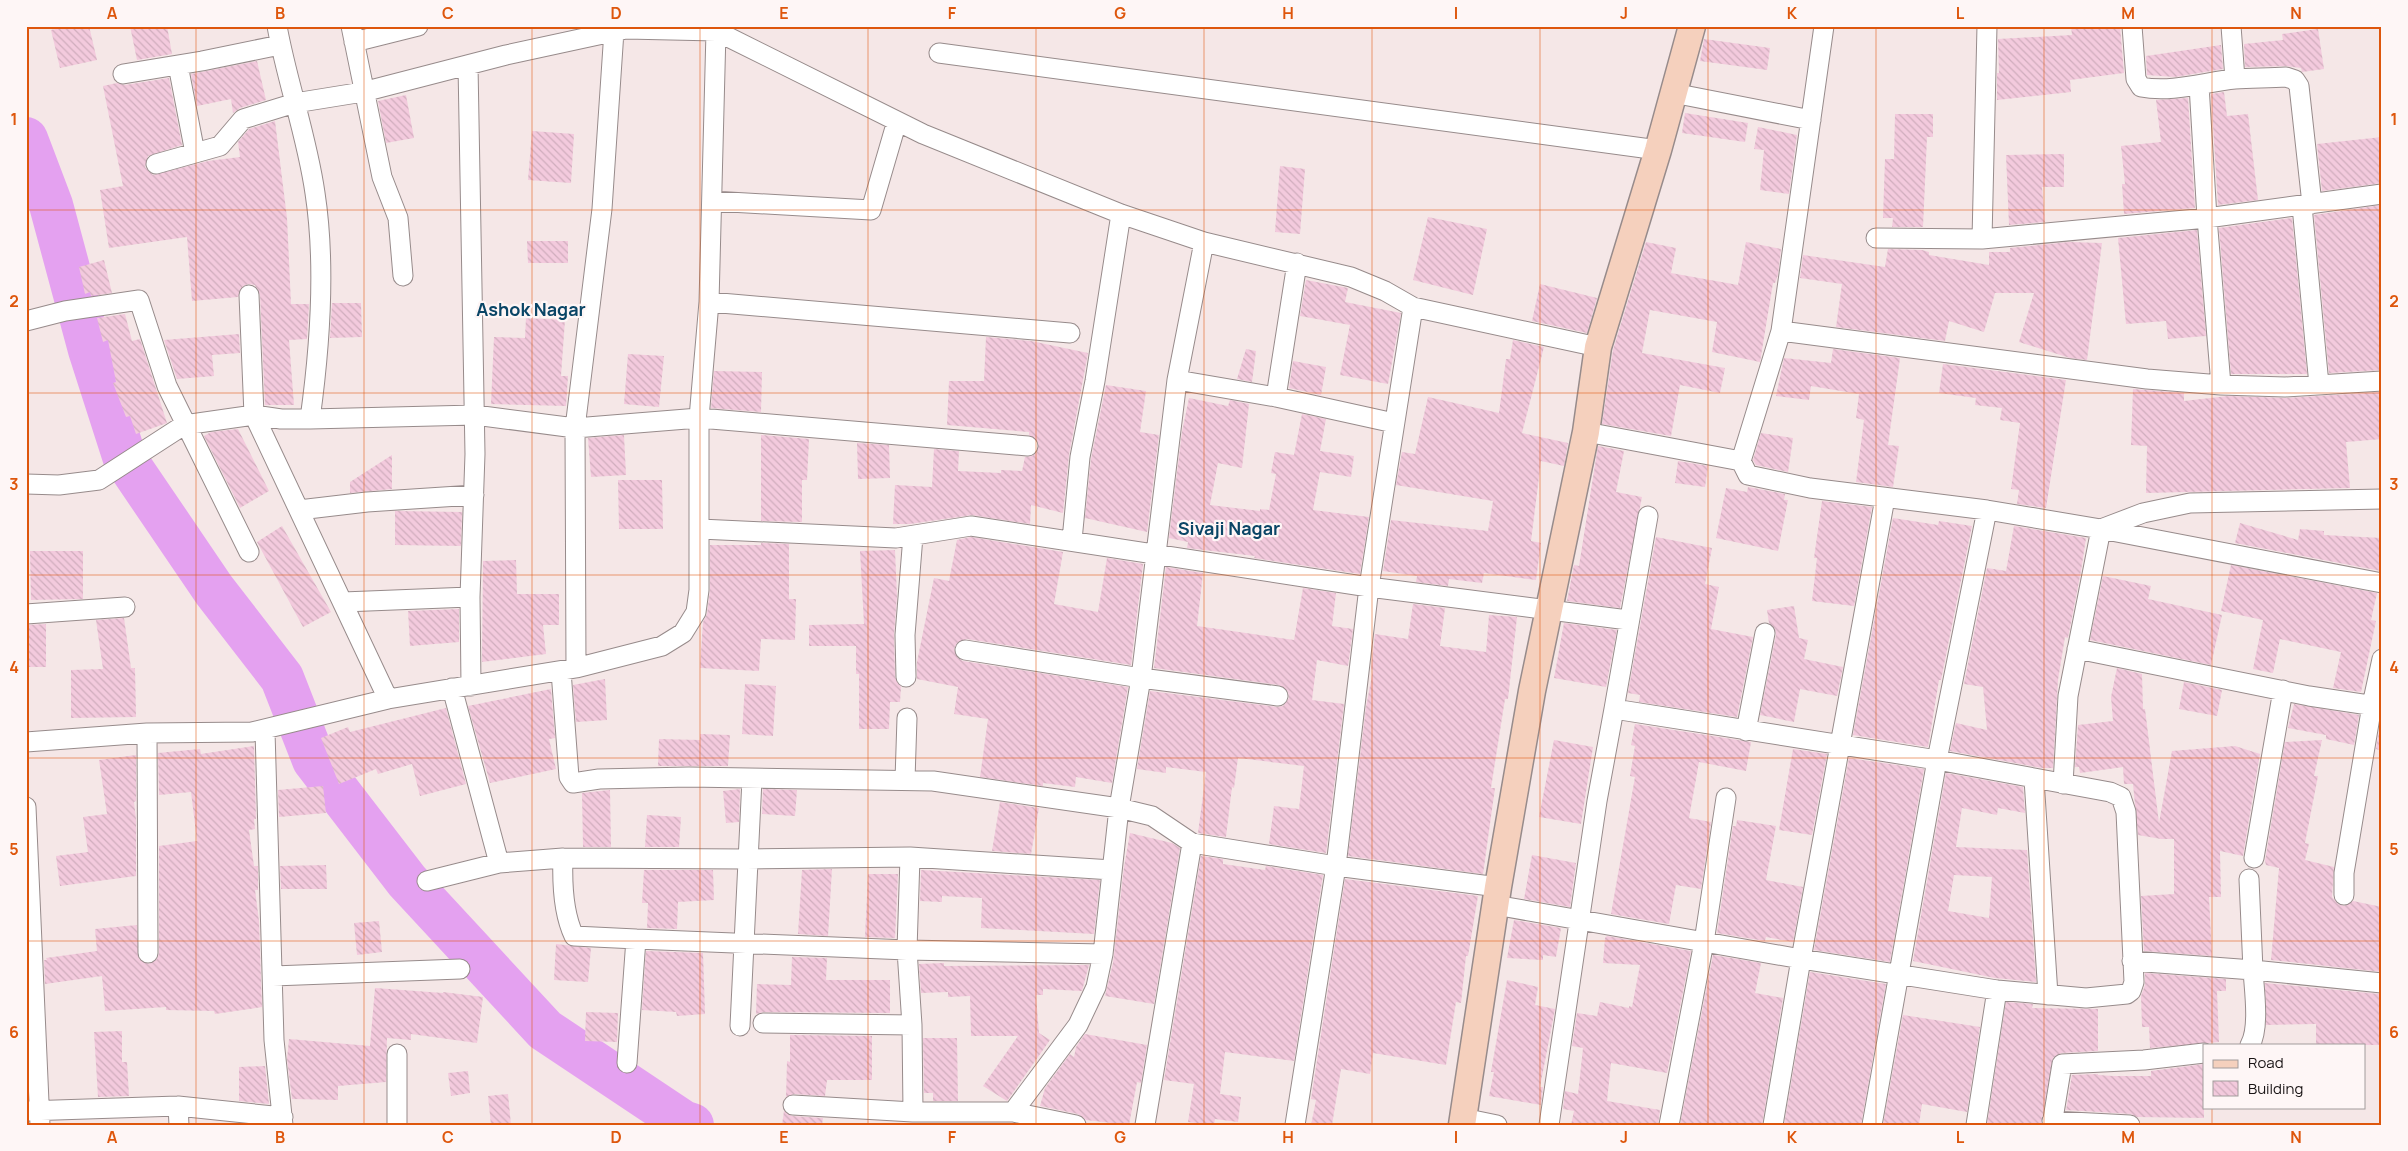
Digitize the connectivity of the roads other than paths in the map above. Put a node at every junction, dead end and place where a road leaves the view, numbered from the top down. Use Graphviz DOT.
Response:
graph roads {
  1 [pos="277,26"];
  2 [pos="418,26"];
  3 [pos="1692,26"];
  4 [pos="1824,26"];
  5 [pos="1987,26"];
  6 [pos="2132,26"];
  7 [pos="2231,26"];
  8 [pos="647,28"];
  9 [pos="715,29"];
  10 [pos="614,31"];
  11 [pos="352,34"];
  12 [pos="280,45"];
  13 [pos="939,53"];
  14 [pos="178,65"];
  15 [pos="468,65"];
  16 [pos="123,74"];
  17 [pos="2235,79"];
  18 [pos="2199,85"];
  19 [pos="364,92"];
  20 [pos="1673,93"];
  21 [pos="294,103"];
  22 [pos="1811,120"];
  23 [pos="897,121"];
  24 [pos="1658,150"];
  25 [pos="194,153"];
  26 [pos="156,164"];
  27 [pos="2382,194"];
  28 [pos="712,200"];
  29 [pos="2307,205"];
  30 [pos="1121,214"];
  31 [pos="2207,218"];
  32 [pos="1876,238"];
  33 [pos="1982,239"];
  34 [pos="1204,242"];
  35 [pos="1297,263"];
  36 [pos="403,276"];
  37 [pos="250,295"];
  38 [pos="709,302"];
  39 [pos="1414,307"];
  40 [pos="26,321"];
  41 [pos="1781,331"];
  42 [pos="1070,333"];
  43 [pos="1598,347"];
  44 [pos="1177,380"];
  45 [pos="2382,381"];
  46 [pos="2319,384"];
  47 [pos="2221,385"];
  48 [pos="1276,397"];
  49 [pos="254,415"];
  50 [pos="475,415"];
  51 [pos="698,418"];
  52 [pos="310,419"];
  53 [pos="1394,423"];
  54 [pos="184,425"];
  55 [pos="575,428"];
  56 [pos="1586,432"];
  57 [pos="1028,446"];
  58 [pos="1741,461"];
  59 [pos="26,484"];
  60 [pos="474,495"];
  61 [pos="1885,498"];
  62 [pos="2382,499"];
  63 [pos="299,510"];
  64 [pos="1987,510"];
  65 [pos="1648,516"];
  66 [pos="700,529"];
  67 [pos="2101,529"];
  68 [pos="912,536"];
  69 [pos="1072,540"];
  70 [pos="248,552"];
  71 [pos="1157,554"];
  72 [pos="2382,583"];
  73 [pos="1369,587"];
  74 [pos="470,597"];
  75 [pos="343,602"];
  76 [pos="125,607"];
  77 [pos="1550,609"];
  78 [pos="26,614"];
  79 [pos="1628,620"];
  80 [pos="1765,633"];
  81 [pos="2077,649"];
  82 [pos="965,650"];
  83 [pos="2382,659"];
  84 [pos="568,670"];
  85 [pos="906,677"];
  86 [pos="1141,678"];
  87 [pos="461,687"];
  88 [pos="2283,690"];
  89 [pos="1278,696"];
  90 [pos="388,699"];
  91 [pos="2377,706"];
  92 [pos="1614,709"];
  93 [pos="907,718"];
  94 [pos="1746,731"];
  95 [pos="259,732"];
  96 [pos="147,733"];
  97 [pos="26,742"];
  98 [pos="1841,744"];
  99 [pos="1937,760"];
  100 [pos="752,779"];
  101 [pos="2034,779"];
  102 [pos="905,780"];
  103 [pos="2063,784"];
  104 [pos="1726,798"];
  105 [pos="26,807"];
  106 [pos="1119,808"];
  107 [pos="1192,843"];
  108 [pos="910,857"];
  109 [pos="563,858"];
  110 [pos="2254,858"];
  111 [pos="747,859"];
  112 [pos="499,863"];
  113 [pos="1336,866"];
  114 [pos="1112,870"];
  115 [pos="28,875"];
  116 [pos="2249,880"];
  117 [pos="427,881"];
  118 [pos="2344,895"];
  119 [pos="1496,896"];
  120 [pos="1579,919"];
  121 [pos="636,939"];
  122 [pos="1704,942"];
  123 [pos="743,943"];
  124 [pos="907,950"];
  125 [pos="148,953"];
  126 [pos="1103,954"];
  127 [pos="1801,959"];
  128 [pos="2132,961"];
  129 [pos="460,969"];
  130 [pos="2253,970"];
  131 [pos="1900,974"];
  132 [pos="273,976"];
  133 [pos="2382,983"];
  134 [pos="1997,990"];
  135 [pos="2048,995"];
  136 [pos="763,1023"];
  137 [pos="912,1025"];
  138 [pos="740,1026"];
  139 [pos="2251,1044"];
  140 [pos="2203,1053"];
  141 [pos="397,1054"];
  142 [pos="627,1063"];
  143 [pos="793,1105"];
  144 [pos="178,1106"];
  145 [pos="913,1112"];
  146 [pos="1014,1112"];
  147 [pos="35,1115"];
  148 [pos="283,1121"];
  149 [pos="1462,1121"];
  150 [pos="2052,1123"];
  151 [pos="178,1125"];
  152 [pos="397,1125"];
  153 [pos="1076,1125"];
  154 [pos="1145,1125"];
  155 [pos="1295,1125"];
  156 [pos="1497,1125"];
  157 [pos="1549,1125"];
  158 [pos="1669,1125"];
  159 [pos="1773,1125"];
  160 [pos="1872,1125"];
  161 [pos="1976,1125"];
  162 [pos="2130,1125"];
  1 -- 12 [label="street"];
  2 -- 11 [label="street"];
  3 -- 20 [label="street"];
  4 -- 22 [label="street"];
  5 -- 33 [label="street"];
  6 -- 18 [label="street"];
  7 -- 17 [label="street"];
  8 -- 9 [label="street"];
  8 -- 10 [label="street"];
  9 -- 23 [label="street"];
  9 -- 28 [label="street"];
  10 -- 15 [label="street"];
  10 -- 55 [label="street"];
  11 -- 19 [label="street"];
  12 -- 14 [label="street"];
  12 -- 21 [label="street"];
  13 -- 24 [label="street"];
  14 -- 16 [label="street"];
  14 -- 25 [label="street"];
  15 -- 19 [label="street"];
  15 -- 50 [label="street"];
  17 -- 18 [label="street"];
  17 -- 29 [label="street"];
  18 -- 31 [label="street"];
  19 -- 21 [label="street"];
  19 -- 36 [label="street"];
  20 -- 22 [label="street"];
  20 -- 24 [label="street"];
  21 -- 25 [label="street"];
  21 -- 52 [label="street"];
  22 -- 41 [label="street"];
  23 -- 28 [label="street"];
  23 -- 30 [label="street"];
  24 -- 43 [label="street"];
  25 -- 26 [label="street"];
  27 -- 29 [label="street"];
  28 -- 38 [label="street"];
  29 -- 31 [label="street"];
  29 -- 46 [label="street"];
  30 -- 34 [label="street"];
  30 -- 69 [label="street"];
  31 -- 33 [label="street"];
  31 -- 47 [label="street"];
  32 -- 33 [label="street"];
  34 -- 35 [label="street"];
  34 -- 44 [label="street"];
  35 -- 39 [label="street"];
  35 -- 48 [label="street"];
  37 -- 49 [label="street"];
  38 -- 42 [label="street"];
  38 -- 51 [label="street"];
  39 -- 43 [label="street"];
  39 -- 53 [label="street"];
  40 -- 54 [label="street"];
  41 -- 47 [label="street"];
  41 -- 58 [label="street"];
  43 -- 56 [label="street"];
  44 -- 48 [label="street"];
  44 -- 71 [label="street"];
  45 -- 46 [label="street"];
  46 -- 47 [label="street"];
  48 -- 53 [label="street"];
  49 -- 52 [label="street"];
  49 -- 54 [label="street"];
  49 -- 63 [label="street"];
  50 -- 52 [label="street"];
  50 -- 55 [label="street"];
  50 -- 60 [label="street"];
  51 -- 55 [label="street"];
  51 -- 57 [label="street"];
  51 -- 66 [label="street"];
  53 -- 73 [label="street"];
  54 -- 59 [label="street"];
  54 -- 70 [label="street"];
  55 -- 84 [label="street"];
  56 -- 58 [label="street"];
  56 -- 77 [label="street"];
  58 -- 61 [label="street"];
  60 -- 63 [label="street"];
  60 -- 74 [label="street"];
  61 -- 64 [label="street"];
  61 -- 98 [label="street"];
  62 -- 67 [label="street"];
  63 -- 75 [label="street"];
  64 -- 67 [label="street"];
  64 -- 99 [label="street"];
  65 -- 79 [label="street"];
  66 -- 68 [label="street"];
  66 -- 84 [label="street"];
  67 -- 72 [label="street"];
  67 -- 81 [label="street"];
  68 -- 69 [label="street"];
  68 -- 85 [label="street"];
  69 -- 71 [label="street"];
  71 -- 73 [label="street"];
  71 -- 86 [label="street"];
  73 -- 77 [label="street"];
  73 -- 113 [label="street"];
  74 -- 75 [label="street"];
  74 -- 87 [label="street"];
  75 -- 90 [label="street"];
  76 -- 78 [label="street"];
  77 -- 79 [label="street"];
  77 -- 119 [label="street"];
  79 -- 92 [label="street"];
  80 -- 94 [label="street"];
  81 -- 88 [label="street"];
  81 -- 103 [label="street"];
  82 -- 86 [label="street"];
  83 -- 91 [label="street"];
  84 -- 87 [label="street"];
  84 -- 100 [label="street"];
  86 -- 89 [label="street"];
  86 -- 106 [label="street"];
  87 -- 90 [label="street"];
  87 -- 112 [label="street"];
  88 -- 91 [label="street"];
  88 -- 110 [label="street"];
  90 -- 95 [label="street"];
  91 -- 118 [label="street"];
  92 -- 94 [label="street"];
  92 -- 120 [label="street"];
  93 -- 102 [label="street"];
  94 -- 98 [label="street"];
  95 -- 96 [label="street"];
  95 -- 132 [label="street"];
  96 -- 97 [label="street"];
  96 -- 125 [label="street"];
  98 -- 99 [label="street"];
  98 -- 127 [label="street"];
  99 -- 101 [label="street"];
  99 -- 131 [label="street"];
  100 -- 102 [label="street"];
  100 -- 111 [label="street"];
  101 -- 103 [label="street"];
  101 -- 135 [label="street"];
  102 -- 106 [label="street"];
  103 -- 128 [label="street"];
  104 -- 122 [label="street"];
  105 -- 115 [label="street"];
  106 -- 107 [label="street"];
  106 -- 114 [label="street"];
  107 -- 113 [label="street"];
  107 -- 154 [label="street"];
  108 -- 111 [label="street"];
  108 -- 114 [label="street"];
  108 -- 124 [label="street"];
  109 -- 111 [label="street"];
  109 -- 112 [label="street"];
  109 -- 121 [label="street"];
  111 -- 123 [label="street"];
  112 -- 117 [label="street"];
  113 -- 119 [label="street"];
  113 -- 155 [label="street"];
  114 -- 126 [label="street"];
  115 -- 147 [label="street"];
  116 -- 130 [label="street"];
  119 -- 120 [label="street"];
  119 -- 149 [label="street"];
  120 -- 122 [label="street"];
  120 -- 157 [label="street"];
  121 -- 123 [label="street"];
  121 -- 142 [label="street"];
  122 -- 127 [label="street"];
  122 -- 158 [label="street"];
  123 -- 124 [label="street"];
  123 -- 138 [label="street"];
  124 -- 126 [label="street"];
  124 -- 137 [label="street"];
  126 -- 146 [label="street"];
  127 -- 131 [label="street"];
  127 -- 159 [label="street"];
  128 -- 130 [label="street"];
  128 -- 135 [label="street"];
  129 -- 132 [label="street"];
  130 -- 133 [label="street"];
  130 -- 139 [label="street"];
  131 -- 134 [label="street"];
  131 -- 160 [label="street"];
  132 -- 148 [label="street"];
  134 -- 135 [label="street"];
  134 -- 161 [label="street"];
  136 -- 137 [label="street"];
  137 -- 145 [label="street"];
  140 -- 150 [label="street"];
  141 -- 152 [label="street"];
  143 -- 145 [label="street"];
  144 -- 147 [label="street"];
  144 -- 148 [label="street"];
  144 -- 151 [label="street"];
  145 -- 146 [label="street"];
  146 -- 153 [label="street"];
  149 -- 156 [label="street"];
  150 -- 162 [label="street"];
}
